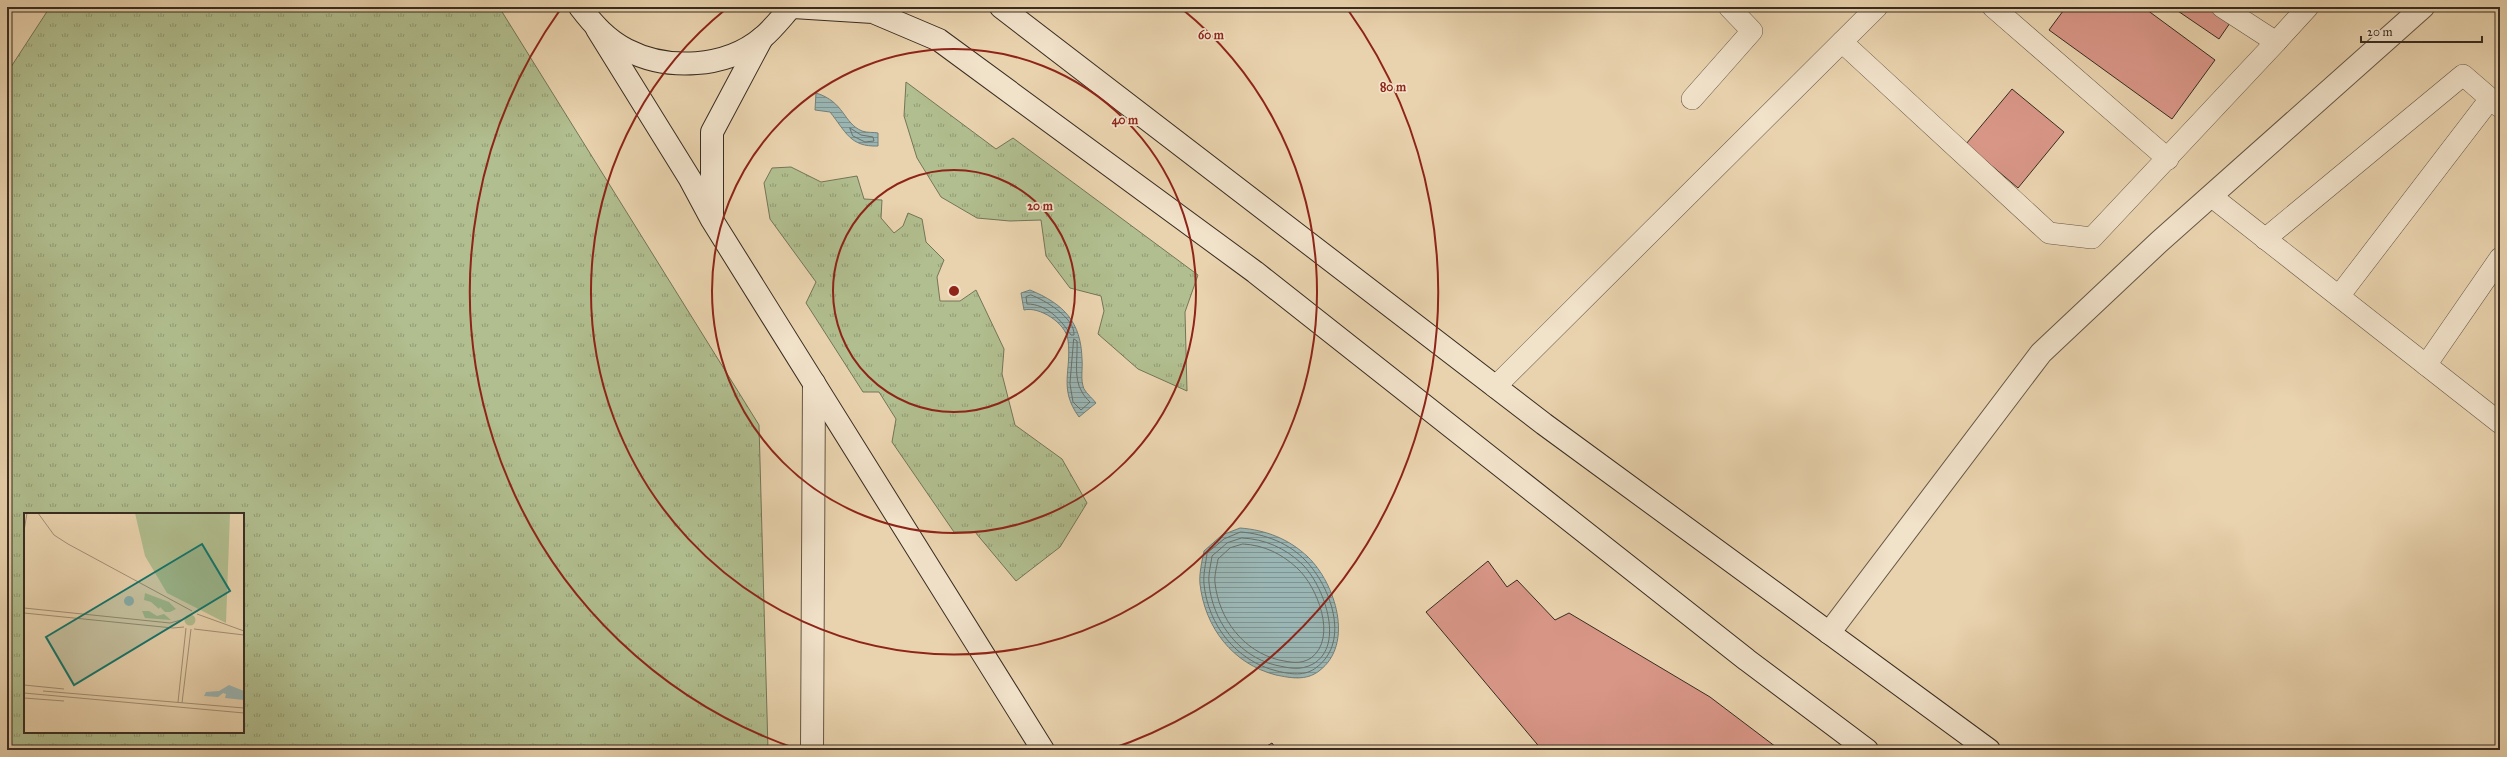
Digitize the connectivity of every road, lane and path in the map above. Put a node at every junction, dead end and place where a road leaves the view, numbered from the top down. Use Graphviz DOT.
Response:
graph roads {
  1 [pos="580,7"];
  2 [pos="792,7"];
  3 [pos="1001,7"];
  4 [pos="1729,7"];
  5 [pos="1877,7"];
  6 [pos="1993,7"];
  7 [pos="2222,7"];
  8 [pos="2308,7"];
  9 [pos="2423,7"];
  10 [pos="597,29"];
  11 [pos="762,38"];
  12 [pos="1842,42"];
  13 [pos="2276,42"];
  14 [pos="1692,99"];
  15 [pos="2495,103"];
  16 [pos="2168,159"];
  17 [pos="2211,196"];
  18 [pos="712,220"];
  19 [pos="2266,239"];
  20 [pos="2500,258"];
  21 [pos="2339,296"];
  22 [pos="2426,365"];
  23 [pos="814,383"];
  24 [pos="1495,386"];
  25 [pos="2500,423"];
  26 [pos="1829,633"];
  27 [pos="812,750"];
  28 [pos="1042,750"];
  29 [pos="1867,750"];
  30 [pos="1989,750"];
  1 -- 10 [label="main road"];
  2 -- 11 [label="main road"];
  2 -- 29 [label="main road"];
  3 -- 24 [label="main road"];
  4 -- 14 [label="lane"];
  5 -- 12 [label="lane"];
  6 -- 16 [label="lane"];
  7 -- 13 [label="lane"];
  8 -- 13 [label="lane"];
  9 -- 17 [label="main road"];
  10 -- 11 [label="main road"];
  10 -- 18 [label="main road"];
  11 -- 18 [label="main road"];
  12 -- 16 [label="lane"];
  12 -- 24 [label="lane"];
  13 -- 16 [label="lane"];
  15 -- 19 [label="lane"];
  15 -- 21 [label="lane"];
  17 -- 19 [label="lane"];
  17 -- 26 [label="main road"];
  18 -- 23 [label="main road"];
  19 -- 21 [label="lane"];
  20 -- 22 [label="lane"];
  21 -- 22 [label="lane"];
  22 -- 25 [label="lane"];
  23 -- 27 [label="main road"];
  23 -- 28 [label="main road"];
  24 -- 26 [label="main road"];
  26 -- 30 [label="main road"];
}
